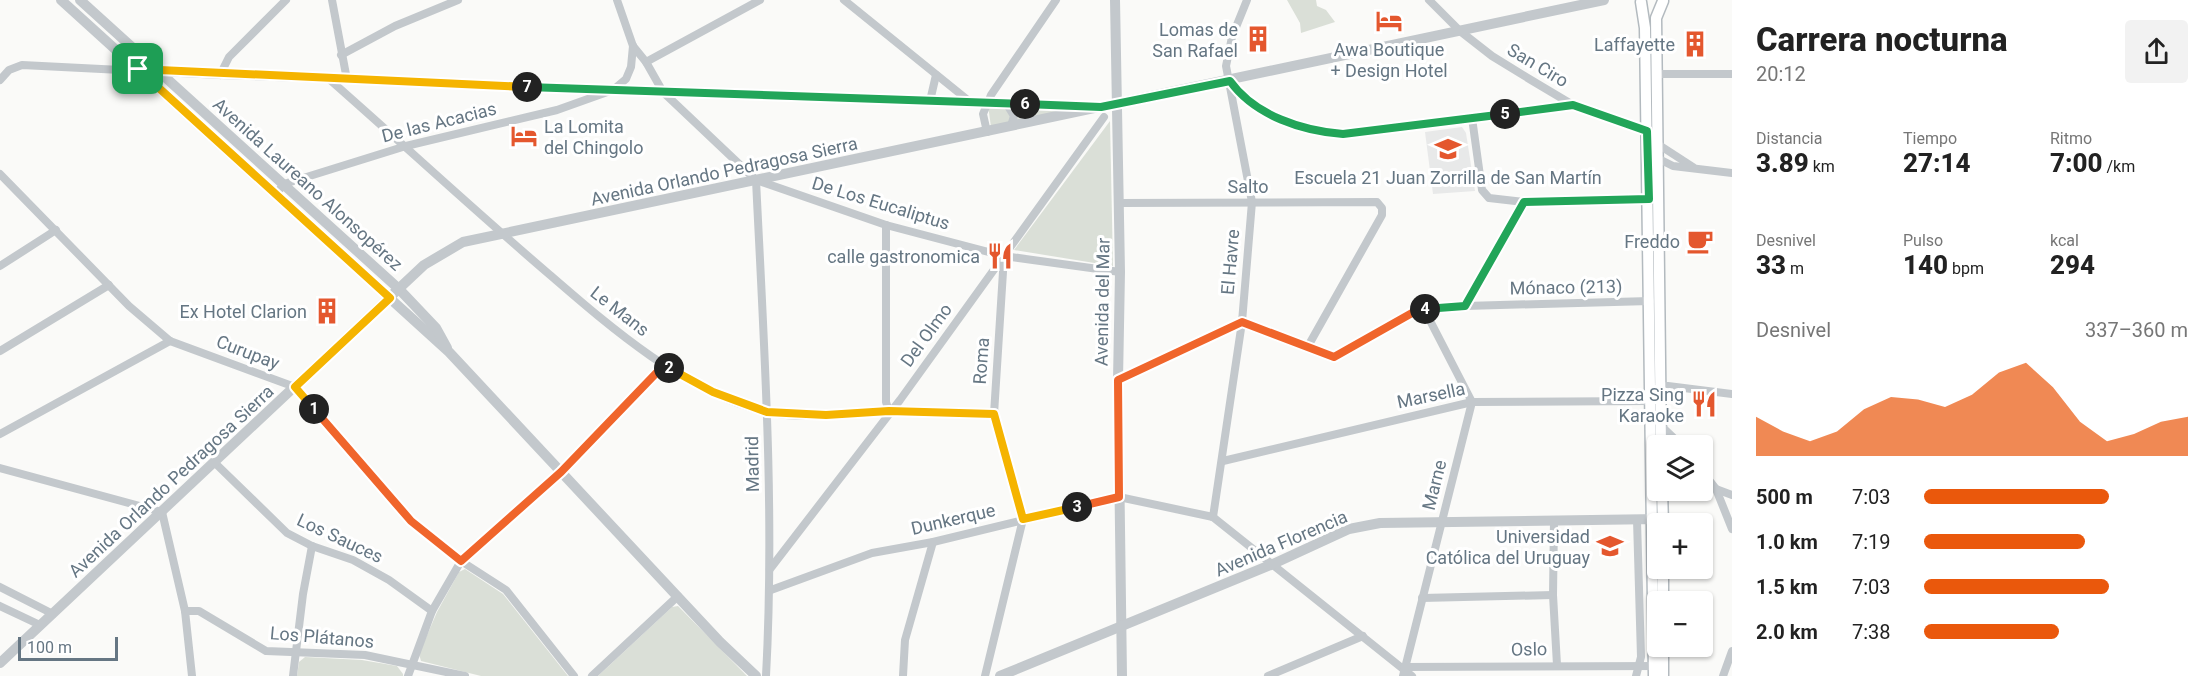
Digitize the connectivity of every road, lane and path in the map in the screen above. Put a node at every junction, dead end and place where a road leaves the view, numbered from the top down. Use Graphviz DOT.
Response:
graph roads {
  1 [pos="62,0"];
  2 [pos="80,0"];
  3 [pos="286,0"];
  4 [pos="332,0"];
  5 [pos="458,0"];
  6 [pos="617,0"];
  7 [pos="760,0"];
  8 [pos="844,0"];
  9 [pos="1056,0"];
  10 [pos="1115,0"];
  11 [pos="1247,0"];
  12 [pos="1429,0"];
  13 [pos="1604,0"];
  14 [pos="1640,0"];
  15 [pos="1663,1"];
  16 [pos="1460,31"];
  17 [pos="633,46"];
  18 [pos="341,55"];
  19 [pos="646,62"];
  20 [pos="138,69"];
  21 [pos="159,70"];
  22 [pos="1656,74"];
  23 [pos="1732,74"];
  24 [pos="220,75"];
  25 [pos="936,75"];
  26 [pos="328,79"];
  27 [pos="0,80"];
  28 [pos="346,80"];
  29 [pos="1230,81"];
  30 [pos="613,90"];
  31 [pos="663,92"];
  32 [pos="930,100"];
  33 [pos="972,102"];
  34 [pos="987,103"];
  35 [pos="1006,103"];
  36 [pos="1117,105"];
  37 [pos="1573,105"];
  38 [pos="1103,112"];
  39 [pos="983,114"];
  40 [pos="1472,118"];
  41 [pos="1647,125"];
  42 [pos="1011,126"];
  43 [pos="987,132"];
  44 [pos="1656,143"];
  45 [pos="406,146"];
  46 [pos="1657,159"];
  47 [pos="1693,167"];
  48 [pos="1732,173"];
  49 [pos="0,174"];
  50 [pos="756,180"];
  51 [pos="285,184"];
  52 [pos="276,194"];
  53 [pos="1649,199"];
  54 [pos="1252,202"];
  55 [pos="1524,202"];
  56 [pos="1119,203"];
  57 [pos="886,225"];
  58 [pos="56,230"];
  59 [pos="503,235"];
  60 [pos="1004,256"];
  61 [pos="370,263"];
  62 [pos="0,266"];
  63 [pos="362,272"];
  64 [pos="1120,272"];
  65 [pos="109,285"];
  66 [pos="399,289"];
  67 [pos="390,298"];
  68 [pos="1650,301"];
  69 [pos="1465,306"];
  70 [pos="1424,309"];
  71 [pos="423,322"];
  72 [pos="1242,322"];
  73 [pos="170,340"];
  74 [pos="1307,348"];
  75 [pos="0,351"];
  76 [pos="664,365"];
  77 [pos="1118,380"];
  78 [pos="295,387"];
  79 [pos="1655,388"];
  80 [pos="1732,394"];
  81 [pos="1650,401"];
  82 [pos="1472,402"];
  83 [pos="889,411"];
  84 [pos="767,412"];
  85 [pos="994,414"];
  86 [pos="1660,425"];
  87 [pos="0,434"];
  88 [pos="1660,435"];
  89 [pos="1670,435"];
  90 [pos="1223,460"];
  91 [pos="215,462"];
  92 [pos="0,468"];
  93 [pos="561,472"];
  94 [pos="1713,485"];
  95 [pos="1716,489"];
  96 [pos="1732,495"];
  97 [pos="1119,497"];
  98 [pos="162,512"];
  99 [pos="1658,513"];
  100 [pos="1213,517"];
  101 [pos="1023,519"];
  102 [pos="1637,520"];
  103 [pos="1647,520"];
  104 [pos="1442,521"];
  105 [pos="1554,521"];
  106 [pos="1732,529"];
  107 [pos="933,542"];
  108 [pos="312,546"];
  109 [pos="461,561"];
  110 [pos="1272,564"];
  111 [pos="770,569"];
  112 [pos="1659,579"];
  113 [pos="0,587"];
  114 [pos="771,590"];
  115 [pos="1553,595"];
  116 [pos="678,596"];
  117 [pos="1422,598"];
  118 [pos="0,606"];
  119 [pos="185,611"];
  120 [pos="432,611"];
  121 [pos="53,614"];
  122 [pos="40,625"];
  123 [pos="1121,627"];
  124 [pos="1363,636"];
  125 [pos="1732,651"];
  126 [pos="295,652"];
  127 [pos="0,663"];
  128 [pos="411,665"];
  129 [pos="1557,665"];
  130 [pos="1639,666"];
  131 [pos="1659,671"];
  132 [pos="1403,672"];
  133 [pos="192,676"];
  134 [pos="293,676"];
  135 [pos="408,676"];
  136 [pos="465,676"];
  137 [pos="574,676"];
  138 [pos="592,676"];
  139 [pos="756,676"];
  140 [pos="765,676"];
  141 [pos="903,676"];
  142 [pos="984,676"];
  143 [pos="1000,676"];
  144 [pos="1122,676"];
  145 [pos="1268,676"];
  146 [pos="1412,676"];
  147 [pos="1636,676"];
  148 [pos="1723,676"];
  1 -- 20 [label="street, Avenida Laureano Alonsopérez"];
  2 -- 21 [label="street, Avenida Laureano Alonsopérez"];
  3 -- 24 [label="street"];
  4 -- 18 [label="street"];
  5 -- 18 [label="street"];
  6 -- 17 [label="street, De Los Eucaliptus"];
  7 -- 19 [label="street"];
  8 -- 25 [label="street"];
  9 -- 34 [label="street"];
  10 -- 36 [label="street, Avenida del Mar"];
  11 -- 29 [label="street, El Havre"];
  12 -- 16 [label="street, San Ciro"];
  13 -- 16 [label="street, Avenida Orlando Pedragosa Sierra"];
  14 -- 15 [label="main road"];
  14 -- 41 [label="main road"];
  15 -- 22 [label="main road"];
  16 -- 29 [label="street, Avenida Orlando Pedragosa Sierra"];
  16 -- 37 [label="street, San Ciro"];
  17 -- 19 [label="street, De Los Eucaliptus"];
  17 -- 30 [label="street"];
  18 -- 28 [label="street"];
  19 -- 31 [label="street, De Los Eucaliptus"];
  20 -- 21 [label="street"];
  20 -- 27 [label="street"];
  20 -- 52 [label="street, Avenida Laureano Alonsopérez"];
  21 -- 24 [label="street"];
  21 -- 51 [label="street, Avenida Laureano Alonsopérez"];
  22 -- 23 [label="street"];
  22 -- 44 [label="main road"];
  24 -- 26 [label="street"];
  25 -- 32 [label="street"];
  25 -- 33 [label="street"];
  26 -- 28 [label="street"];
  26 -- 45 [label="street, Le Mans"];
  28 -- 30 [label="street"];
  29 -- 36 [label="street, Avenida Orlando Pedragosa Sierra"];
  29 -- 40 [label="street"];
  29 -- 54 [label="street, El Havre"];
  30 -- 31 [label="street"];
  30 -- 45 [label="street, De las Acacias"];
  31 -- 32 [label="street"];
  31 -- 50 [label="street, De Los Eucaliptus"];
  32 -- 33 [label="street"];
  33 -- 34 [label="street"];
  33 -- 39 [label="street"];
  34 -- 35 [label="street"];
  34 -- 39 [label="street"];
  35 -- 38 [label="street"];
  35 -- 42 [label="street"];
  36 -- 38 [label="street, Avenida Orlando Pedragosa Sierra"];
  36 -- 56 [label="street, Avenida del Mar"];
  37 -- 40 [label="street"];
  37 -- 41 [label="street, San Ciro"];
  38 -- 42 [label="street, Avenida Orlando Pedragosa Sierra"];
  38 -- 60 [label="street, Del Olmo"];
  39 -- 43 [label="street"];
  40 -- 55 [label="street"];
  41 -- 46 [label="street"];
  41 -- 53 [label="main road"];
  42 -- 43 [label="street, Avenida Orlando Pedragosa Sierra"];
  43 -- 50 [label="street, Avenida Orlando Pedragosa Sierra"];
  44 -- 46 [label="main road"];
  44 -- 47 [label="street"];
  45 -- 51 [label="street, De las Acacias"];
  45 -- 59 [label="street, Le Mans"];
  46 -- 47 [label="street"];
  46 -- 79 [label="main road"];
  47 -- 48 [label="street"];
  49 -- 58 [label="street, Curupay"];
  50 -- 57 [label="street, De Los Eucaliptus"];
  50 -- 59 [label="street, Avenida Orlando Pedragosa Sierra"];
  50 -- 84 [label="street, Madrid"];
  51 -- 52 [label="street"];
  51 -- 61 [label="street, Avenida Laureano Alonsopérez"];
  52 -- 63 [label="street, Avenida Laureano Alonsopérez"];
  53 -- 55 [label="street"];
  53 -- 68 [label="main road"];
  54 -- 56 [label="street, Salto"];
  54 -- 72 [label="street, El Havre"];
  54 -- 74 [label="street, Salto"];
  55 -- 69 [label="street"];
  56 -- 64 [label="street, Avenida del Mar"];
  57 -- 60 [label="street, De Los Eucaliptus"];
  57 -- 83 [label="street"];
  58 -- 62 [label="street"];
  58 -- 65 [label="street, Curupay"];
  59 -- 66 [label="street, Avenida Orlando Pedragosa Sierra"];
  59 -- 76 [label="street, Le Mans"];
  60 -- 64 [label="street, De Los Eucaliptus"];
  60 -- 83 [label="street, Del Olmo"];
  60 -- 85 [label="street, Roma"];
  61 -- 63 [label="street"];
  61 -- 66 [label="street, Avenida Laureano Alonsopérez"];
  63 -- 67 [label="street, Avenida Laureano Alonsopérez"];
  64 -- 77 [label="street, Avenida del Mar"];
  65 -- 73 [label="street, Curupay"];
  65 -- 75 [label="street"];
  66 -- 67 [label="street, Avenida Orlando Pedragosa Sierra"];
  66 -- 71 [label="street, Avenida Laureano Alonsopérez"];
  67 -- 71 [label="street, Avenida Laureano Alonsopérez"];
  67 -- 78 [label="street, Avenida Orlando Pedragosa Sierra"];
  68 -- 69 [label="street, Mónaco (213)"];
  68 -- 79 [label="main road"];
  69 -- 70 [label="street, Mónaco (213)"];
  70 -- 74 [label="street, Mónaco (213)"];
  70 -- 82 [label="street"];
  71 -- 93 [label="street, Avenida Laureano Alonsopérez"];
  72 -- 74 [label="street, Mónaco (213)"];
  72 -- 77 [label="street"];
  72 -- 90 [label="street, El Havre"];
  73 -- 78 [label="street, Curupay"];
  73 -- 87 [label="street"];
  76 -- 84 [label="street, Le Mans"];
  76 -- 93 [label="street"];
  77 -- 97 [label="street, Avenida del Mar"];
  78 -- 91 [label="street, Avenida Orlando Pedragosa Sierra"];
  78 -- 109 [label="street, Curupay"];
  79 -- 80 [label="street"];
  79 -- 81 [label="main road"];
  79 -- 86 [label="main road"];
  81 -- 82 [label="street, Marsella"];
  81 -- 99 [label="main road"];
  82 -- 90 [label="street, Marsella"];
  82 -- 104 [label="street, Marne"];
  83 -- 84 [label="street, Le Mans"];
  83 -- 85 [label="street, Le Mans"];
  83 -- 111 [label="street, Del Olmo"];
  84 -- 111 [label="street, Madrid"];
  85 -- 101 [label="street, Roma"];
  86 -- 88 [label="main road"];
  86 -- 89 [label="street"];
  90 -- 100 [label="street, El Havre"];
  91 -- 98 [label="street, Avenida Orlando Pedragosa Sierra"];
  91 -- 108 [label="street, Los Sauces"];
  92 -- 98 [label="street"];
  93 -- 109 [label="street"];
  93 -- 116 [label="street, Avenida Laureano Alonsopérez"];
  94 -- 95 [label="street"];
  95 -- 96 [label="street"];
  95 -- 106 [label="street"];
  97 -- 100 [label="street, Dunkerque"];
  97 -- 101 [label="street, Dunkerque"];
  97 -- 123 [label="street, Avenida del Mar"];
  98 -- 119 [label="street"];
  98 -- 121 [label="street, Avenida Orlando Pedragosa Sierra"];
  100 -- 110 [label="street, Dunkerque"];
  101 -- 107 [label="street, Dunkerque"];
  101 -- 142 [label="street, Roma"];
  102 -- 103 [label="street, Avenida Florencia"];
  102 -- 105 [label="street, Avenida Florencia"];
  102 -- 130 [label="street"];
  104 -- 105 [label="street, Avenida Florencia"];
  104 -- 110 [label="street, Avenida Florencia"];
  104 -- 117 [label="street, Marne"];
  105 -- 115 [label="street"];
  107 -- 114 [label="street, Dunkerque"];
  107 -- 141 [label="street"];
  108 -- 120 [label="street, Los Sauces"];
  108 -- 126 [label="street"];
  109 -- 120 [label="street"];
  109 -- 137 [label="street, Curupay"];
  110 -- 123 [label="street, Avenida Florencia"];
  110 -- 124 [label="street, Dunkerque"];
  111 -- 114 [label="street, Madrid"];
  112 -- 131 [label="main road"];
  113 -- 121 [label="street"];
  114 -- 140 [label="street, Madrid"];
  115 -- 117 [label="street"];
  115 -- 129 [label="street"];
  116 -- 138 [label="street"];
  116 -- 139 [label="street, Avenida Laureano Alonsopérez"];
  117 -- 132 [label="street, Marne"];
  118 -- 122 [label="street"];
  119 -- 126 [label="street, Los Plátanos"];
  119 -- 133 [label="street"];
  120 -- 128 [label="street"];
  121 -- 122 [label="street, Avenida Orlando Pedragosa Sierra"];
  122 -- 127 [label="street, Avenida Orlando Pedragosa Sierra"];
  123 -- 143 [label="street, Avenida Florencia"];
  123 -- 144 [label="street, Avenida del Mar"];
  124 -- 132 [label="street, Dunkerque"];
  124 -- 145 [label="street"];
  125 -- 148 [label="street"];
  126 -- 128 [label="street, Los Plátanos"];
  126 -- 134 [label="street"];
  128 -- 135 [label="street"];
  128 -- 136 [label="street, Los Plátanos"];
  129 -- 130 [label="street, Oslo"];
  129 -- 132 [label="street, Oslo"];
  130 -- 131 [label="street, Oslo"];
  130 -- 147 [label="street"];
  132 -- 146 [label="street, Dunkerque"];
}
